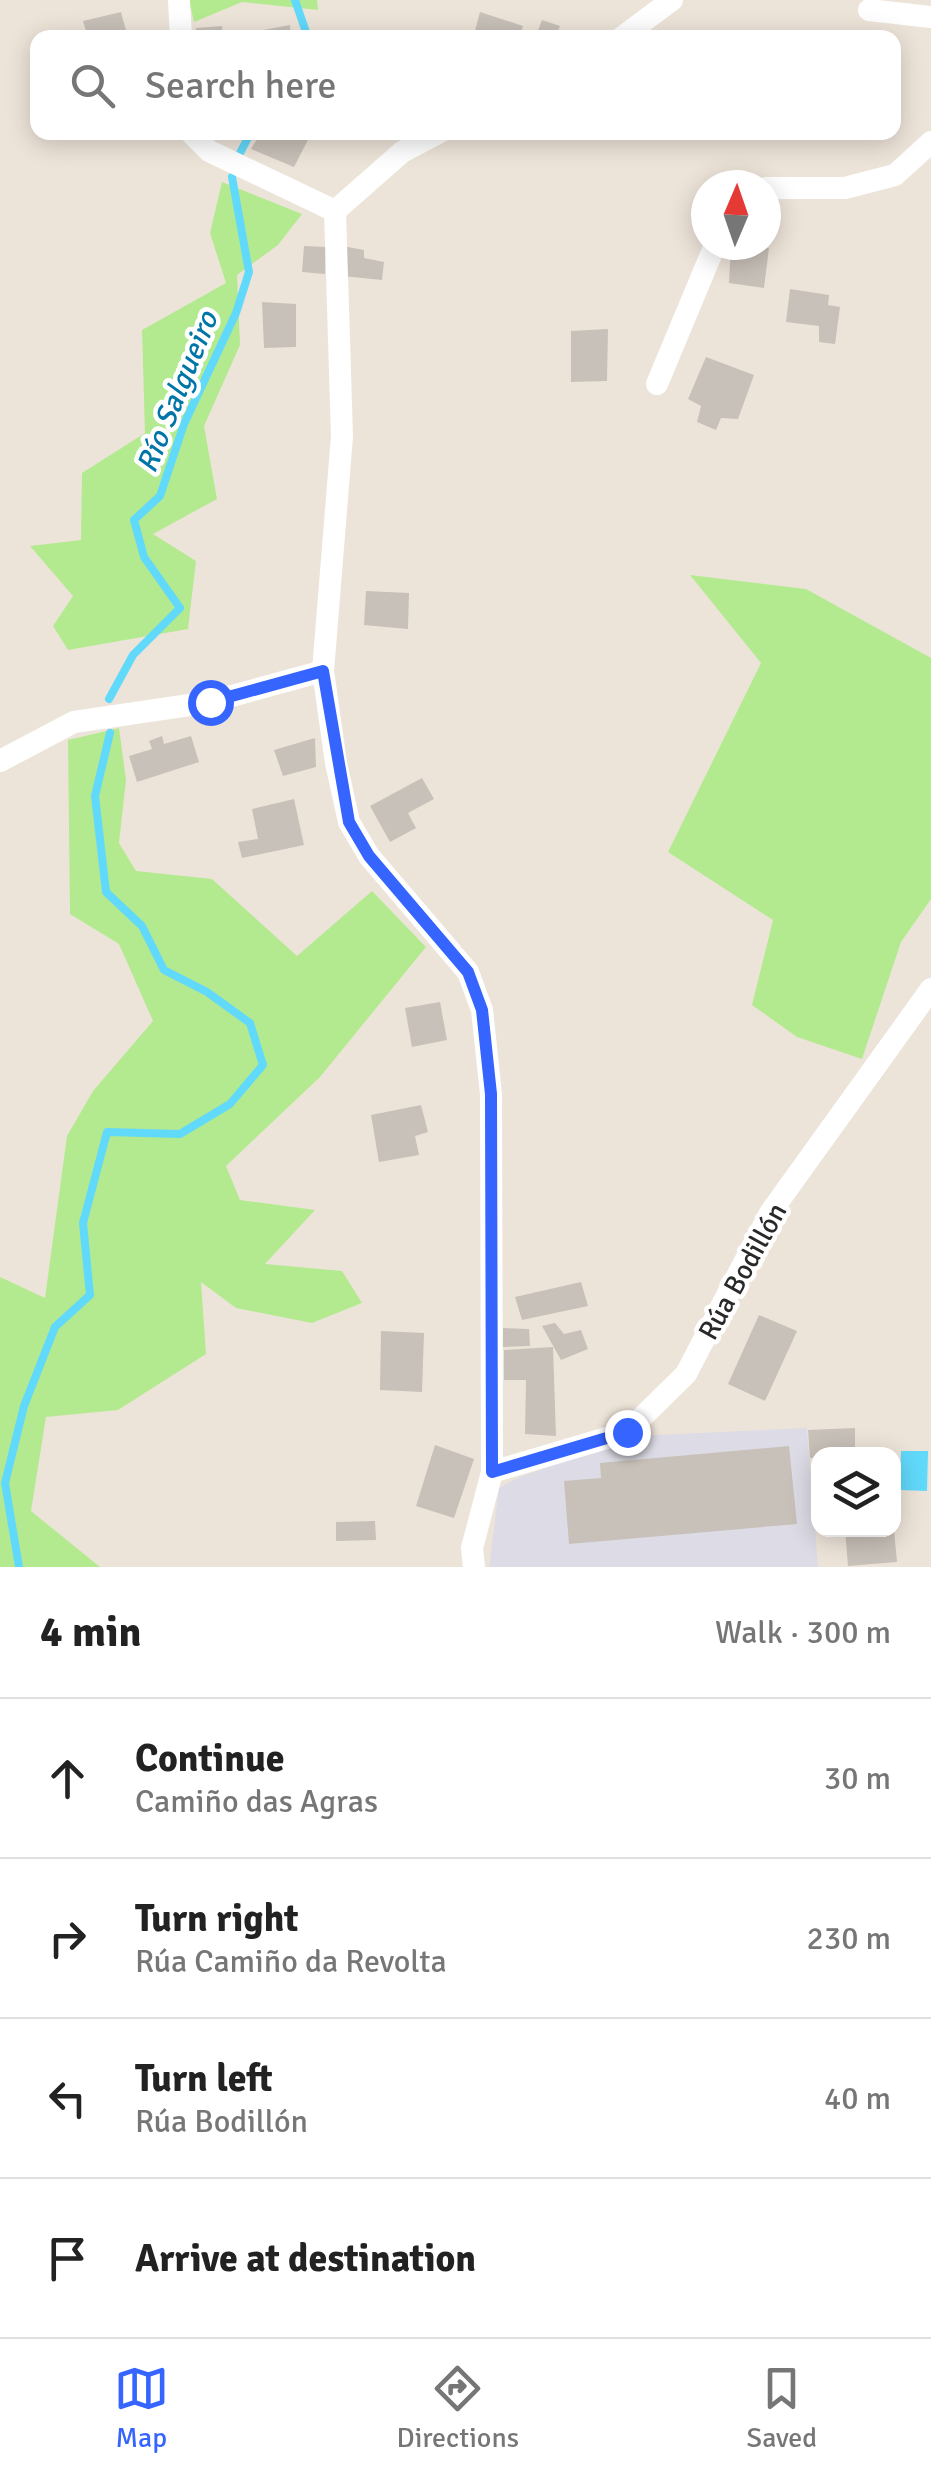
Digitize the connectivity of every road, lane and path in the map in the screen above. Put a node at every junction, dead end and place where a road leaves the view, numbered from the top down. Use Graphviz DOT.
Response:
graph roads {
  1 [pos="179,0"];
  2 [pos="672,0"];
  3 [pos="868,10"];
  4 [pos="931,18"];
  5 [pos="181,30"];
  6 [pos="632,30"];
  7 [pos="198,140"];
  8 [pos="425,140"];
  9 [pos="931,142"];
  10 [pos="781,188"];
  11 [pos="334,211"];
  12 [pos="708,260"];
  13 [pos="657,384"];
  14 [pos="323,671"];
  15 [pos="0,760"];
  16 [pos="931,989"];
  17 [pos="492,1472"];
  18 [pos="474,1567"];
  1 -- 5 [label="street"];
  2 -- 6 [label="street"];
  3 -- 4 [label="street"];
  7 -- 11 [label="street"];
  8 -- 11 [label="street"];
  9 -- 10 [label="street"];
  11 -- 14 [label="street"];
  12 -- 13 [label="street"];
  14 -- 15 [label="street"];
  14 -- 17 [label="street"];
  16 -- 17 [label="street, Rúa Bodillón"];
  17 -- 18 [label="street"];
}
